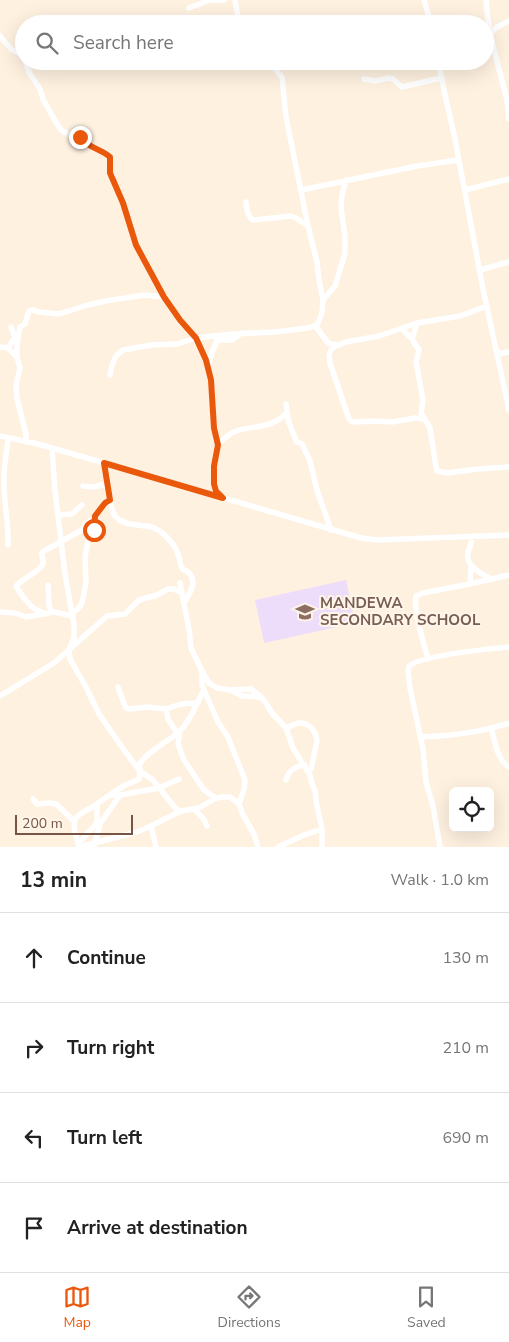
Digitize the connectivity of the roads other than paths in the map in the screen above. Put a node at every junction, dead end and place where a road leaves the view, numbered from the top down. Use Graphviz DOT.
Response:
graph roads {
  1 [pos="224,0"];
  2 [pos="235,0"];
  3 [pos="424,0"];
  4 [pos="486,0"];
  5 [pos="189,8"];
  6 [pos="238,15"];
  7 [pos="428,15"];
  8 [pos="488,15"];
  9 [pos="509,21"];
  10 [pos="494,30"];
  11 [pos="0,36"];
  12 [pos="494,50"];
  13 [pos="15,51"];
  14 [pos="28,70"];
  15 [pos="276,70"];
  16 [pos="440,70"];
  17 [pos="441,78"];
  18 [pos="364,79"];
  19 [pos="509,119"];
  20 [pos="458,160"];
  21 [pos="509,179"];
  22 [pos="346,180"];
  23 [pos="301,190"];
  24 [pos="465,190"];
  25 [pos="246,202"];
  26 [pos="308,226"];
  27 [pos="509,262"];
  28 [pos="480,270"];
  29 [pos="164,297"];
  30 [pos="323,300"];
  31 [pos="487,306"];
  32 [pos="417,323"];
  33 [pos="317,325"];
  34 [pos="11,327"];
  35 [pos="402,329"];
  36 [pos="196,338"];
  37 [pos="219,338"];
  38 [pos="412,339"];
  39 [pos="337,345"];
  40 [pos="0,347"];
  41 [pos="8,348"];
  42 [pos="509,352"];
  43 [pos="497,354"];
  44 [pos="17,357"];
  45 [pos="208,369"];
  46 [pos="110,375"];
  47 [pos="286,404"];
  48 [pos="509,410"];
  49 [pos="287,412"];
  50 [pos="425,419"];
  51 [pos="0,436"];
  52 [pos="8,438"];
  53 [pos="26,442"];
  54 [pos="218,445"];
  55 [pos="52,448"];
  56 [pos="104,463"];
  57 [pos="509,467"];
  58 [pos="2,475"];
  59 [pos="107,484"];
  60 [pos="83,486"];
  61 [pos="223,498"];
  62 [pos="110,500"];
  63 [pos="82,506"];
  64 [pos="58,515"];
  65 [pos="94,518"];
  66 [pos="4,523"];
  67 [pos="332,530"];
  68 [pos="509,536"];
  69 [pos="472,538"];
  70 [pos="62,541"];
  71 [pos="8,545"];
  72 [pos="471,565"];
  73 [pos="509,575"];
  74 [pos="491,579"];
  75 [pos="180,583"];
  76 [pos="470,584"];
  77 [pos="48,585"];
  78 [pos="182,593"];
  79 [pos="184,603"];
  80 [pos="0,612"];
  81 [pos="48,613"];
  82 [pos="72,614"];
  83 [pos="509,647"];
  84 [pos="69,650"];
  85 [pos="428,659"];
  86 [pos="202,672"];
  87 [pos="118,687"];
  88 [pos="204,690"];
  89 [pos="0,696"];
  90 [pos="198,703"];
  91 [pos="166,709"];
  92 [pos="509,723"];
  93 [pos="286,728"];
  94 [pos="491,728"];
  95 [pos="178,732"];
  96 [pos="420,737"];
  97 [pos="305,765"];
  98 [pos="509,767"];
  99 [pos="311,770"];
  100 [pos="140,771"];
  101 [pos="179,779"];
  102 [pos="286,780"];
  103 [pos="159,788"];
  104 [pos="111,795"];
  105 [pos="120,795"];
  106 [pos="216,798"];
  107 [pos="34,799"];
  108 [pos="97,804"];
  109 [pos="239,804"];
  110 [pos="194,809"];
  111 [pos="180,811"];
  112 [pos="74,821"];
  113 [pos="100,824"];
  114 [pos="151,826"];
  115 [pos="207,826"];
  116 [pos="93,829"];
  117 [pos="322,829"];
  118 [pos="94,845"];
  119 [pos="79,846"];
  120 [pos="156,847"];
  121 [pos="258,847"];
  122 [pos="278,847"];
  123 [pos="322,847"];
  124 [pos="440,847"];
  1 -- 5 [label="street"];
  2 -- 6 [label="street"];
  3 -- 7 [label="street"];
  4 -- 8 [label="street"];
  9 -- 10 [label="street"];
  11 -- 13 [label="street"];
  12 -- 19 [label="street"];
  14 -- 29 [label="street"];
  15 -- 23 [label="street"];
  16 -- 17 [label="street"];
  17 -- 18 [label="street"];
  17 -- 20 [label="street"];
  20 -- 22 [label="street"];
  20 -- 24 [label="street"];
  21 -- 24 [label="street"];
  22 -- 23 [label="street"];
  22 -- 30 [label="street"];
  23 -- 26 [label="street"];
  24 -- 28 [label="street"];
  25 -- 26 [label="street"];
  26 -- 30 [label="street"];
  27 -- 28 [label="street"];
  28 -- 31 [label="street"];
  29 -- 36 [label="street"];
  29 -- 44 [label="street"];
  30 -- 33 [label="street"];
  31 -- 32 [label="street"];
  31 -- 43 [label="street"];
  32 -- 35 [label="street"];
  32 -- 38 [label="street"];
  33 -- 37 [label="street"];
  33 -- 39 [label="street"];
  34 -- 41 [label="street"];
  35 -- 38 [label="street"];
  35 -- 39 [label="street"];
  36 -- 37 [label="street"];
  36 -- 45 [label="street"];
  36 -- 46 [label="street"];
  37 -- 45 [label="street"];
  38 -- 50 [label="street"];
  39 -- 50 [label="street"];
  40 -- 41 [label="street"];
  41 -- 44 [label="street"];
  42 -- 43 [label="street"];
  43 -- 48 [label="street"];
  44 -- 53 [label="street"];
  45 -- 54 [label="street"];
  47 -- 49 [label="street"];
  49 -- 54 [label="street"];
  49 -- 67 [label="street"];
  50 -- 57 [label="street"];
  51 -- 52 [label="street"];
  52 -- 53 [label="street"];
  52 -- 58 [label="street"];
  53 -- 55 [label="street"];
  54 -- 61 [label="street"];
  55 -- 56 [label="street"];
  55 -- 64 [label="street"];
  56 -- 59 [label="street"];
  56 -- 61 [label="street"];
  58 -- 66 [label="street"];
  59 -- 60 [label="street"];
  59 -- 62 [label="street"];
  61 -- 67 [label="street"];
  62 -- 65 [label="street"];
  62 -- 79 [label="street"];
  63 -- 64 [label="street"];
  64 -- 70 [label="street"];
  65 -- 70 [label="street"];
  65 -- 82 [label="street"];
  66 -- 71 [label="street"];
  67 -- 69 [label="street"];
  68 -- 69 [label="street"];
  69 -- 72 [label="street"];
  70 -- 81 [label="street"];
  70 -- 82 [label="street"];
  72 -- 74 [label="street"];
  72 -- 76 [label="street"];
  73 -- 74 [label="street"];
  74 -- 76 [label="street"];
  75 -- 78 [label="street"];
  76 -- 85 [label="street"];
  77 -- 81 [label="street"];
  78 -- 79 [label="street"];
  78 -- 84 [label="street"];
  79 -- 86 [label="street"];
  80 -- 81 [label="street"];
  81 -- 82 [label="street"];
  82 -- 84 [label="street"];
  83 -- 85 [label="street"];
  84 -- 89 [label="street"];
  84 -- 100 [label="street"];
  85 -- 96 [label="street"];
  86 -- 88 [label="street"];
  86 -- 93 [label="street"];
  87 -- 91 [label="street"];
  88 -- 90 [label="street"];
  88 -- 109 [label="street"];
  90 -- 91 [label="street"];
  90 -- 95 [label="street"];
  91 -- 95 [label="street"];
  92 -- 94 [label="street"];
  93 -- 97 [label="street"];
  93 -- 99 [label="street"];
  94 -- 96 [label="street"];
  94 -- 98 [label="street"];
  95 -- 100 [label="street"];
  95 -- 106 [label="street"];
  96 -- 124 [label="street"];
  97 -- 102 [label="street"];
  97 -- 117 [label="street"];
  100 -- 103 [label="street"];
  100 -- 104 [label="street"];
  101 -- 103 [label="street"];
  103 -- 105 [label="street"];
  103 -- 111 [label="street"];
  104 -- 105 [label="street"];
  104 -- 108 [label="street"];
  105 -- 113 [label="street"];
  106 -- 109 [label="street"];
  106 -- 110 [label="street"];
  107 -- 112 [label="street"];
  108 -- 112 [label="street"];
  108 -- 116 [label="street"];
  109 -- 121 [label="street"];
  110 -- 111 [label="street"];
  110 -- 115 [label="street"];
  111 -- 114 [label="street"];
  112 -- 119 [label="street"];
  113 -- 116 [label="street"];
  113 -- 118 [label="street"];
  114 -- 118 [label="street"];
  114 -- 120 [label="street"];
  116 -- 119 [label="street"];
  117 -- 122 [label="street"];
  117 -- 123 [label="street"];
  118 -- 119 [label="street"];
}
